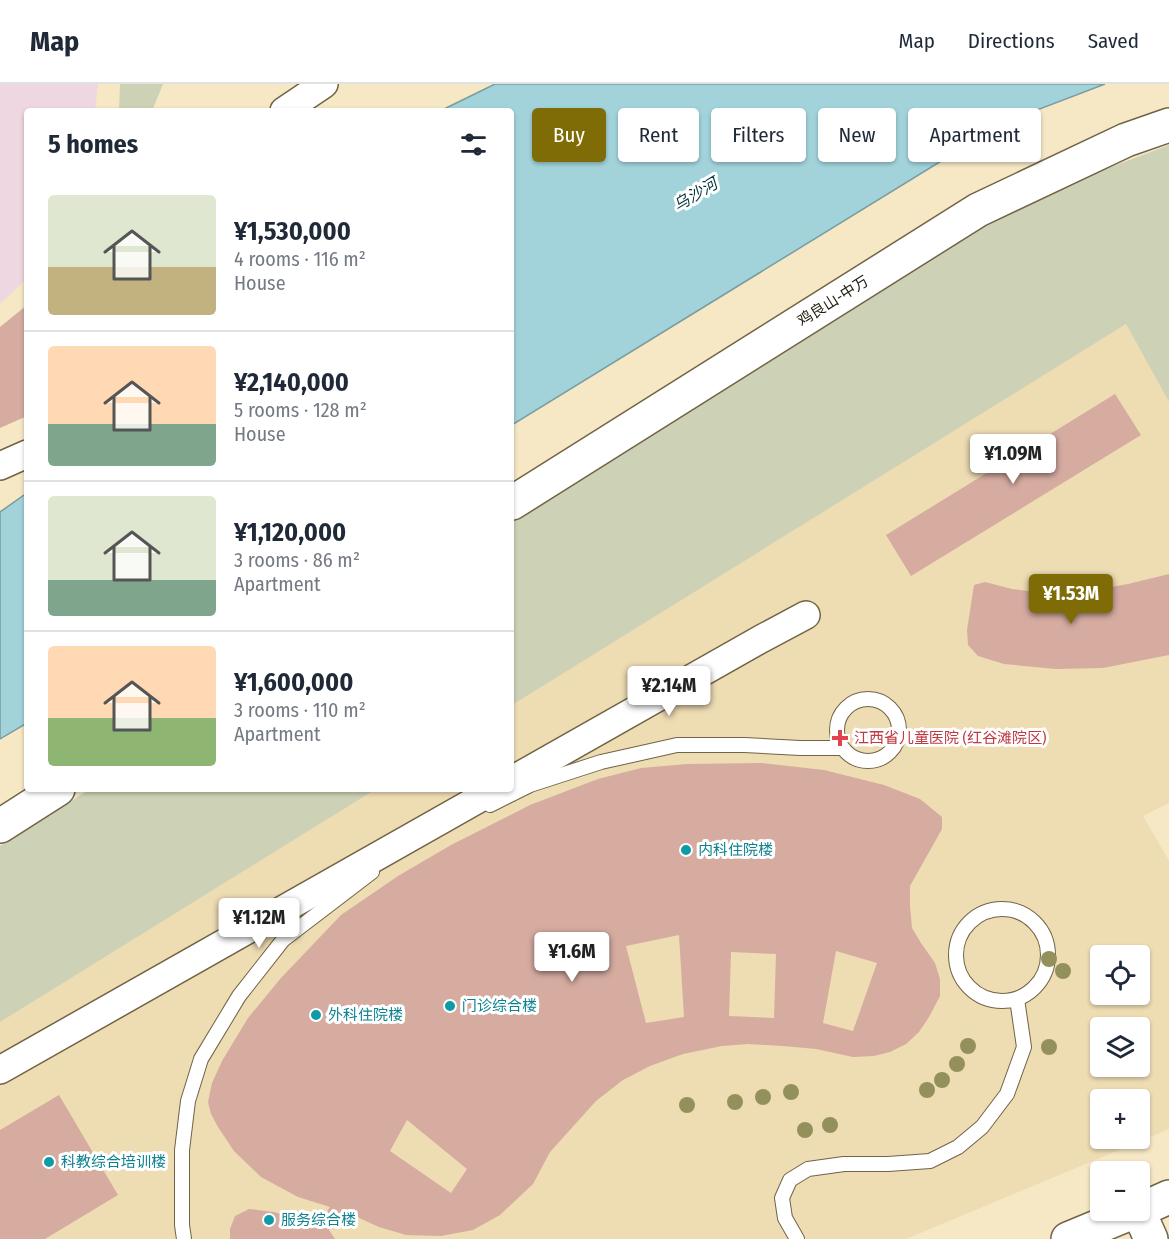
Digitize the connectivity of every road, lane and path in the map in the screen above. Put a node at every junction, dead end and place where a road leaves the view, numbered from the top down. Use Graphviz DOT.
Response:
graph roads {
  1 [pos="324,84"];
  2 [pos="288,108"];
  3 [pos="1169,125"];
  4 [pos="24,455"];
  5 [pos="0,466"];
  6 [pos="514,502"];
  7 [pos="806,615"];
  8 [pos="842,748"];
  9 [pos="514,779"];
  10 [pos="53,792"];
  11 [pos="491,792"];
  12 [pos="0,826"];
  13 [pos="1017,999"];
  14 [pos="0,1070"];
  15 [pos="1169,1197"];
  16 [pos="1150,1205"];
  17 [pos="1112,1221"];
  18 [pos="1144,1221"];
  19 [pos="184,1239"];
  20 [pos="797,1239"];
  21 [pos="1068,1239"];
  22 [pos="1151,1239"];
  1 -- 2 [label="street"];
  3 -- 6 [label="street, 鸡良山-中万"];
  4 -- 5 [label="street"];
  7 -- 9 [label="street"];
  8 -- 8 [label="lane"];
  8 -- 19 [label="lane"];
  10 -- 12 [label="street"];
  11 -- 14 [label="street"];
  13 -- 13 [label="lane"];
  13 -- 20 [label="lane"];
  15 -- 16 [label="street"];
  17 -- 21 [label="street"];
  18 -- 22 [label="street"];
}
